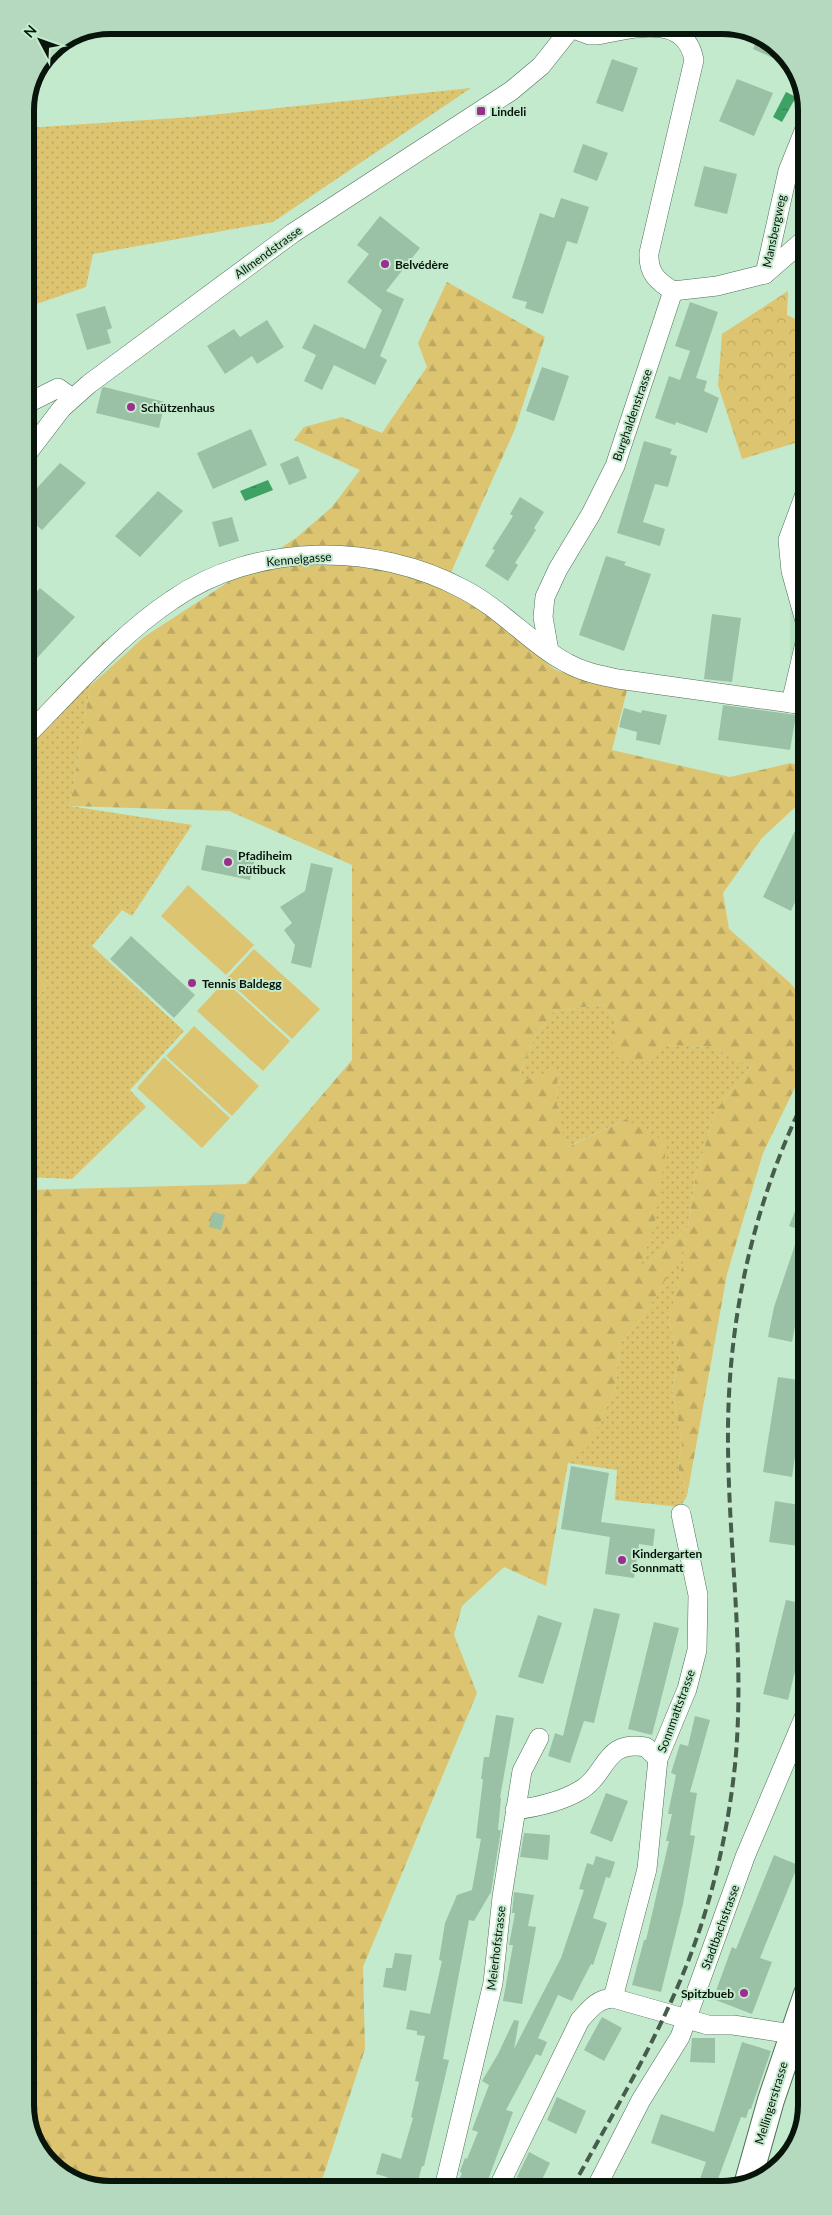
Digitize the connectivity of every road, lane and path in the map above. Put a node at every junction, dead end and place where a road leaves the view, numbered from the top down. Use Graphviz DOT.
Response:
graph roads {
  1 [pos="567,34"];
  2 [pos="588,34"];
  3 [pos="603,34"];
  4 [pos="679,34"];
  5 [pos="798,146"];
  6 [pos="798,245"];
  7 [pos="765,274"];
  8 [pos="673,291"];
  9 [pos="72,398"];
  10 [pos="34,400"];
  11 [pos="34,444"];
  12 [pos="798,513"];
  13 [pos="798,596"];
  14 [pos="549,651"];
  15 [pos="798,704"];
  16 [pos="34,728"];
  17 [pos="681,1514"];
  18 [pos="798,1732"];
  19 [pos="539,1738"];
  20 [pos="658,1760"];
  21 [pos="515,1810"];
  22 [pos="613,1998"];
  23 [pos="798,2018"];
  24 [pos="687,2020"];
  25 [pos="792,2034"];
  26 [pos="751,2175"];
  27 [pos="445,2181"];
  28 [pos="501,2181"];
  29 [pos="600,2181"];
  1 -- 9 [label="street, Allmendstrasse"];
  2 -- 3 [label="street"];
  4 -- 8 [label="street"];
  5 -- 7 [label="street, Mansbergweg"];
  6 -- 7 [label="street, Mansbergweg"];
  7 -- 8 [label="street, Mansbergweg"];
  8 -- 14 [label="street, Burghaldenstrasse"];
  9 -- 10 [label="street"];
  9 -- 11 [label="street, Allmendstrasse"];
  12 -- 13 [label="street"];
  14 -- 15 [label="street"];
  14 -- 16 [label="street, Kennelgasse"];
  17 -- 20 [label="street, Sonnmattstrasse"];
  18 -- 24 [label="street, Stadtbachstrasse"];
  19 -- 21 [label="street, Meierhofstrasse"];
  20 -- 21 [label="street, Sonnmattstrasse"];
  20 -- 22 [label="street, Sonnmattstrasse"];
  21 -- 27 [label="street, Meierhofstrasse"];
  22 -- 24 [label="street"];
  22 -- 28 [label="street"];
  23 -- 25 [label="main road, Mellingerstrasse"];
  24 -- 25 [label="street"];
  24 -- 29 [label="street, Stadtbachstrasse"];
  25 -- 26 [label="main road, Mellingerstrasse"];
}
